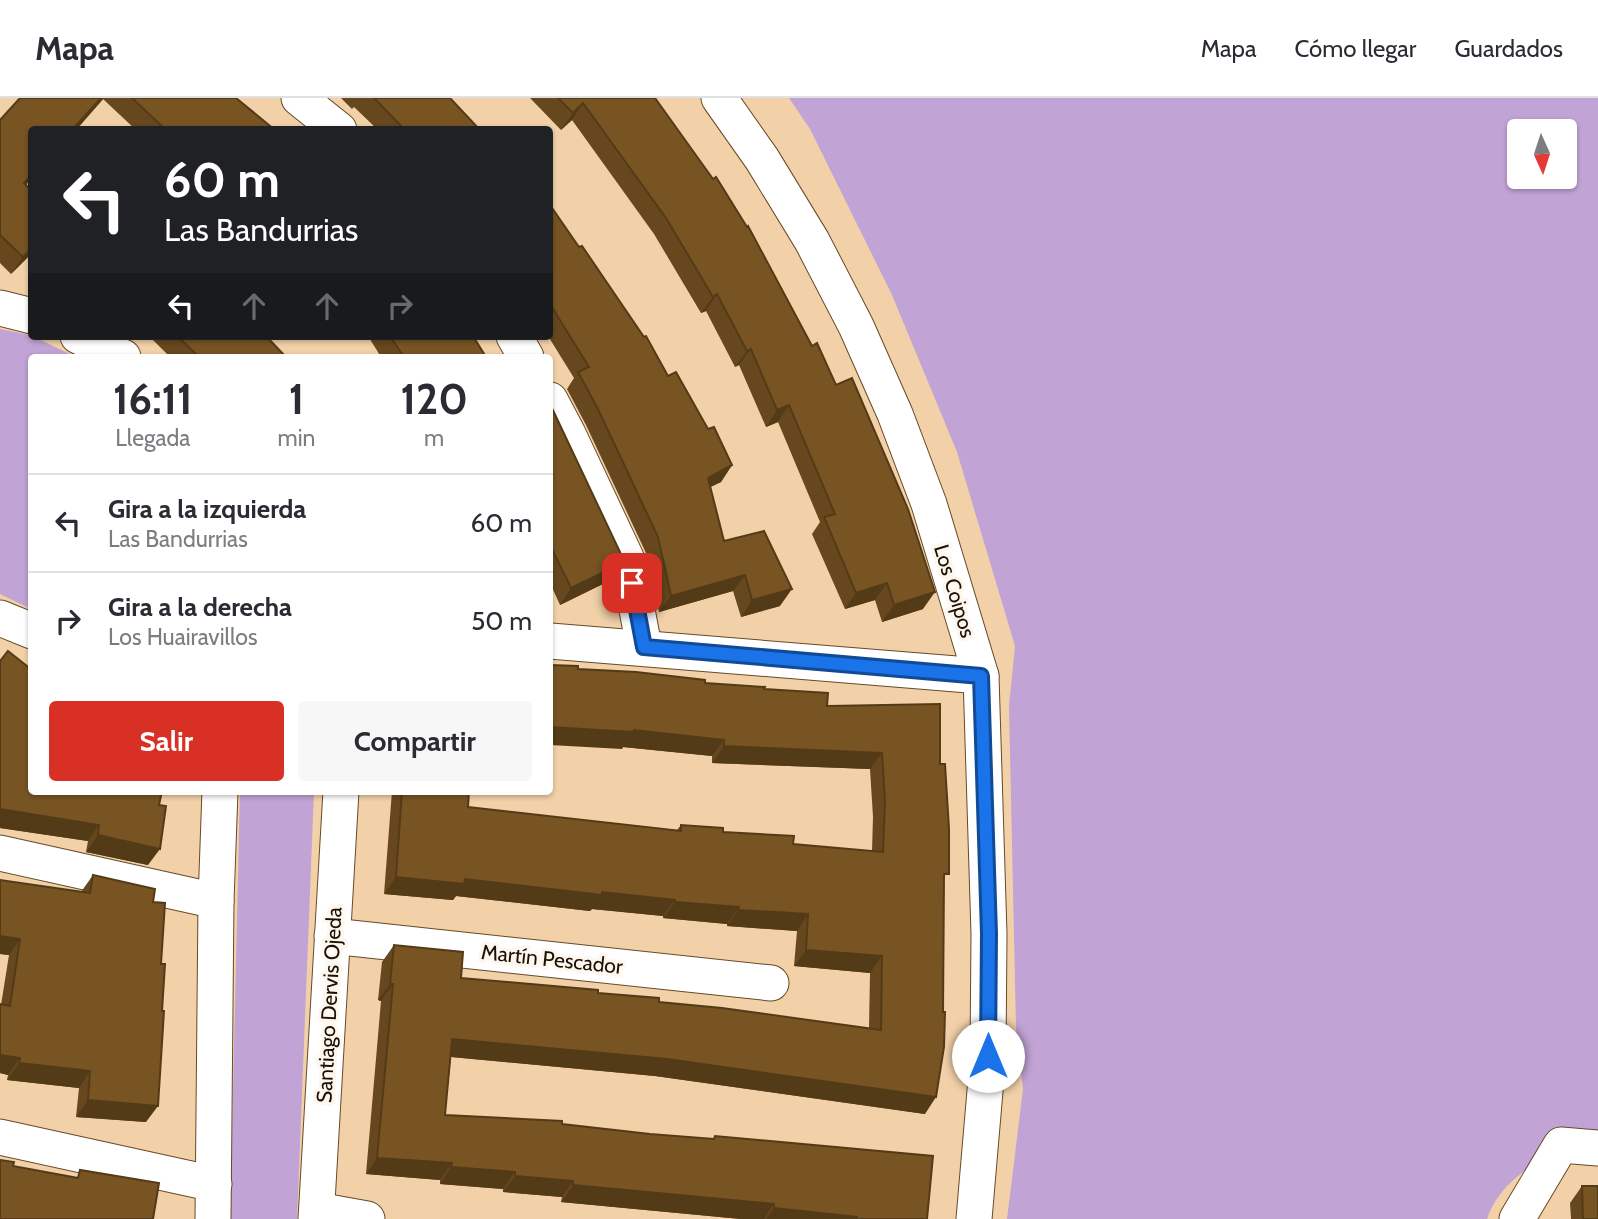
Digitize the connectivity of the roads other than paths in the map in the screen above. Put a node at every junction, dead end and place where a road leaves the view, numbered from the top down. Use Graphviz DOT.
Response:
graph roads {
  1 [pos="299,98"];
  2 [pos="719,98"];
  3 [pos="334,126"];
  4 [pos="0,308"];
  5 [pos="28,315"];
  6 [pos="87,340"];
  7 [pos="117,354"];
  8 [pos="553,406"];
  9 [pos="0,618"];
  10 [pos="28,629"];
  11 [pos="553,640"];
  12 [pos="644,647"];
  13 [pos="981,676"];
  14 [pos="220,795"];
  15 [pos="341,795"];
  16 [pos="0,853"];
  17 [pos="216,901"];
  18 [pos="332,936"];
  19 [pos="771,983"];
  20 [pos="0,1137"];
  21 [pos="1598,1148"];
  22 [pos="214,1184"];
  23 [pos="317,1215"];
  24 [pos="213,1219"];
  25 [pos="367,1219"];
  26 [pos="974,1219"];
  27 [pos="1517,1219"];
  1 -- 3 [label="street"];
  2 -- 13 [label="street, Los Coipos"];
  4 -- 5 [label="street"];
  6 -- 7 [label="street"];
  8 -- 12 [label="street"];
  9 -- 10 [label="street"];
  11 -- 12 [label="street"];
  12 -- 13 [label="street"];
  13 -- 26 [label="street, Los Coipos"];
  14 -- 17 [label="street"];
  15 -- 18 [label="street, Santiago Dervis Ojeda"];
  16 -- 17 [label="street"];
  17 -- 22 [label="street"];
  18 -- 19 [label="street, Martín Pescador"];
  18 -- 23 [label="street, Santiago Dervis Ojeda"];
  20 -- 22 [label="street"];
  21 -- 27 [label="street"];
  22 -- 24 [label="street"];
  23 -- 25 [label="street"];
}
